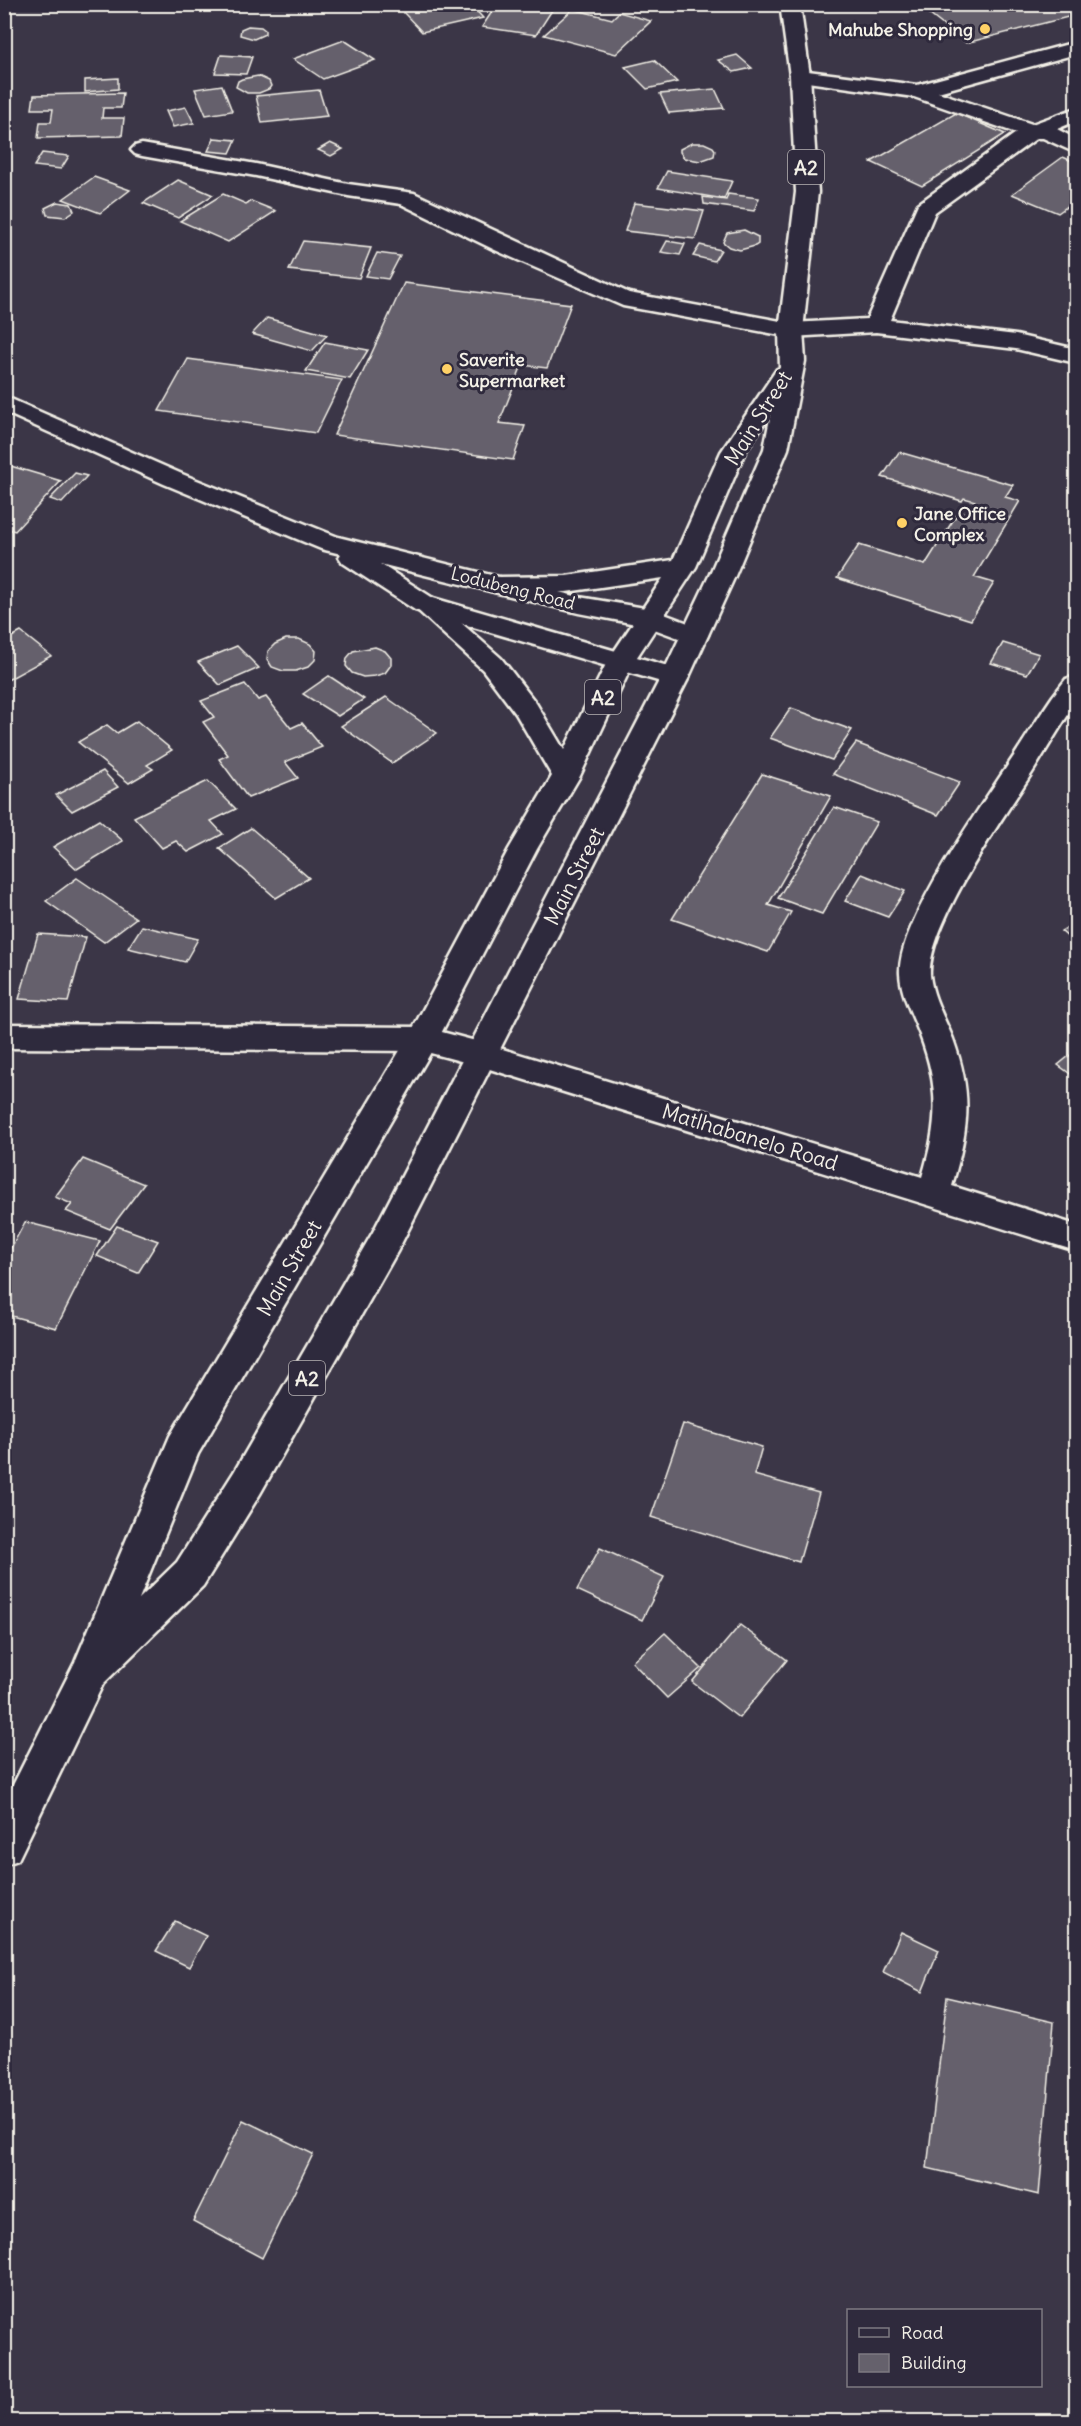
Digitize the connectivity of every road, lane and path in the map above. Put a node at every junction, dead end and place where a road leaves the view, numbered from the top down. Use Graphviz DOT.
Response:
graph roads {
  1 [pos="790,4"];
  2 [pos="1077,48"];
  3 [pos="800,76"];
  4 [pos="917,91"];
  5 [pos="1077,114"];
  6 [pos="1032,131"];
  7 [pos="1077,147"];
  8 [pos="142,150"];
  9 [pos="876,325"];
  10 [pos="791,330"];
  11 [pos="1077,356"];
  12 [pos="793,361"];
  13 [pos="4,403"];
  14 [pos="330,543"];
  15 [pos="683,567"];
  16 [pos="500,585"];
  17 [pos="424,604"];
  18 [pos="651,618"];
  19 [pos="695,635"];
  20 [pos="620,662"];
  21 [pos="675,677"];
  22 [pos="1077,685"];
  23 [pos="566,776"];
  24 [pos="4,1036"];
  25 [pos="423,1039"];
  26 [pos="483,1055"];
  27 [pos="934,1192"];
  28 [pos="1077,1238"];
  29 [pos="90,1671"];
  30 [pos="4,1846"];
  1 -- 3 [label="main road, A2"];
  2 -- 4 [label="main road"];
  3 -- 4 [label="main road"];
  3 -- 10 [label="main road, A2"];
  4 -- 6 [label="main road"];
  5 -- 6 [label="main road"];
  6 -- 7 [label="main road"];
  6 -- 9 [label="main road"];
  8 -- 10 [label="main road"];
  9 -- 10 [label="main road"];
  9 -- 11 [label="main road"];
  10 -- 12 [label="main road, A2"];
  12 -- 15 [label="main road, Main Street / A2"];
  12 -- 19 [label="main road, Main Street / A2"];
  13 -- 14 [label="main road, Lodubeng Road"];
  14 -- 16 [label="main road, Lodubeng Road"];
  14 -- 17 [label="main road, Lodubeng Road"];
  15 -- 16 [label="main road"];
  15 -- 18 [label="main road, Main Street / A2"];
  16 -- 18 [label="main road, Lodubeng Road"];
  17 -- 20 [label="main road, Lodubeng Road"];
  17 -- 23 [label="main road"];
  18 -- 19 [label="main road, Lodubeng Road"];
  18 -- 20 [label="main road, Main Street / A2"];
  19 -- 21 [label="main road, Main Street / A2"];
  20 -- 21 [label="main road, Lodubeng Road"];
  20 -- 23 [label="main road, Main Street / A2"];
  21 -- 26 [label="main road, Main Street / A2"];
  22 -- 27 [label="main road"];
  23 -- 25 [label="main road, Main Street / A2"];
  24 -- 25 [label="main road, Matlhabanelo Road"];
  25 -- 26 [label="main road, Matlhabanelo Road"];
  25 -- 29 [label="main road, Main Street / A2"];
  26 -- 27 [label="main road, Matlhabanelo Road"];
  26 -- 29 [label="main road, Main Street / A2"];
  27 -- 28 [label="main road, Matlhabanelo Road"];
  29 -- 30 [label="main road, Main Street / A2"];
}
